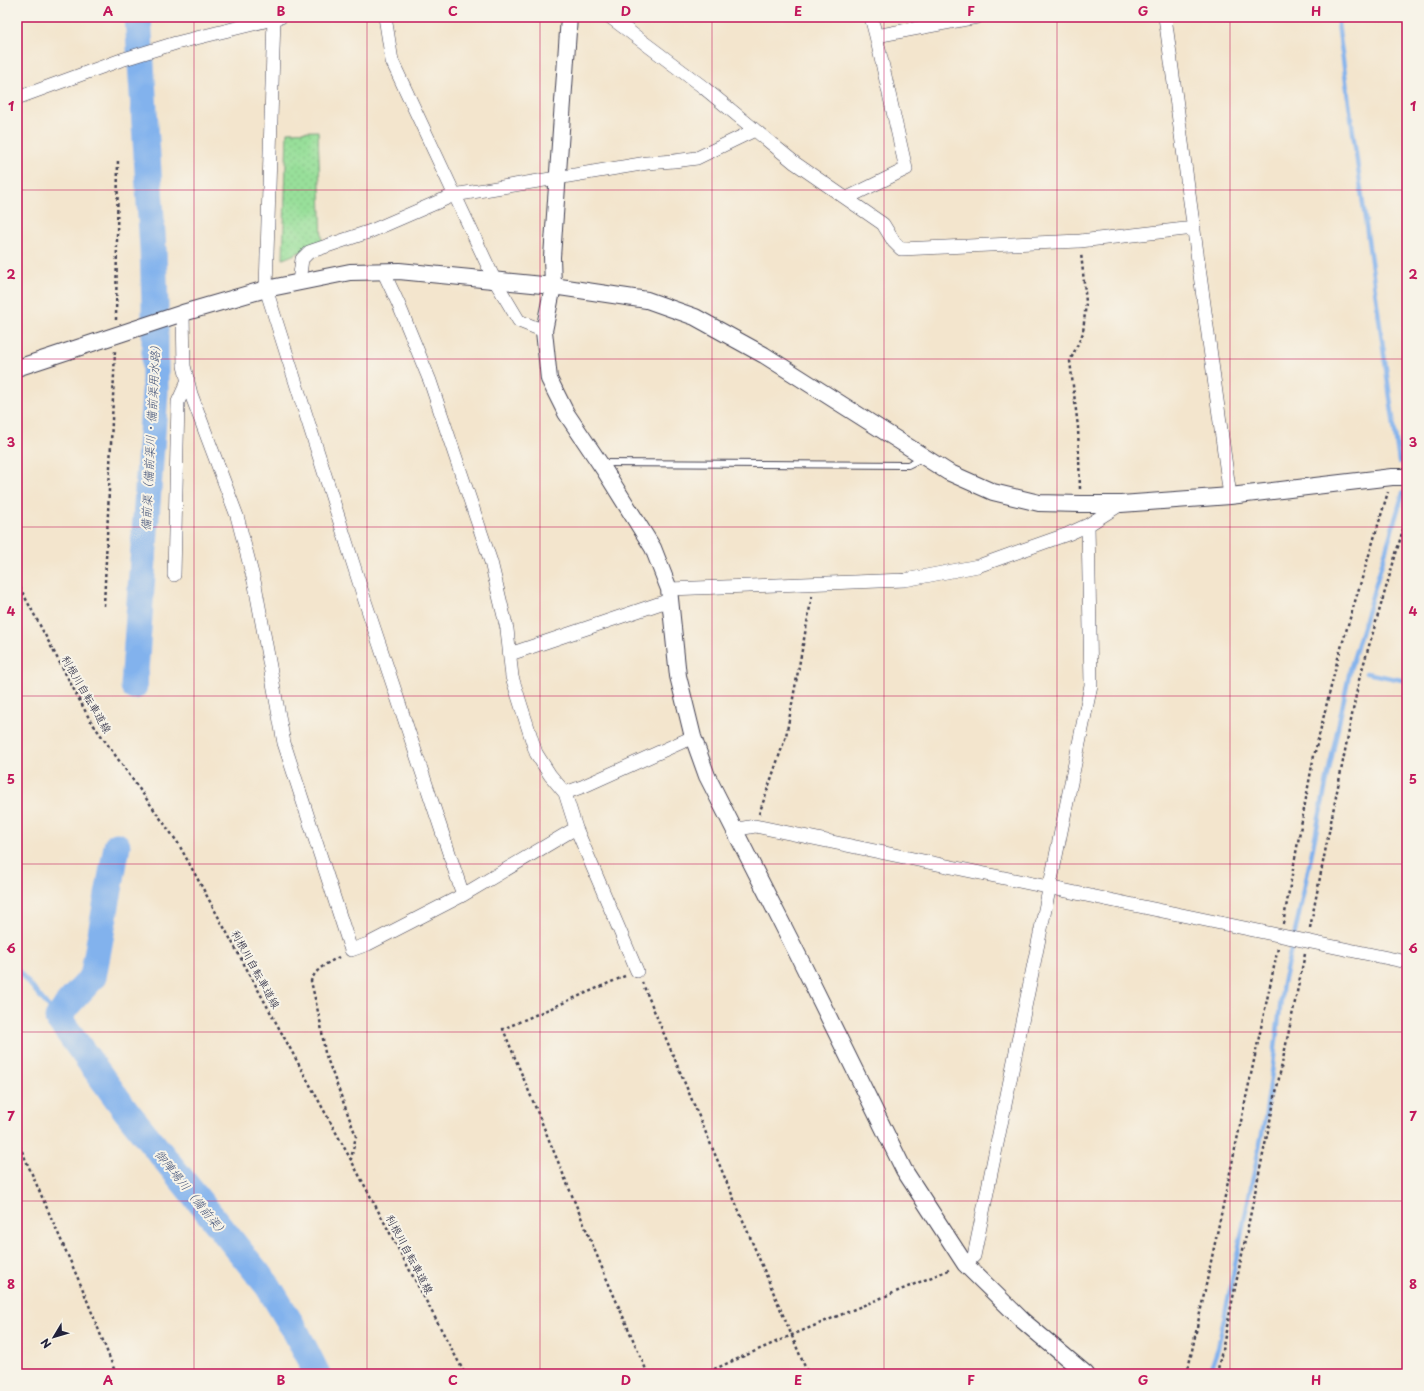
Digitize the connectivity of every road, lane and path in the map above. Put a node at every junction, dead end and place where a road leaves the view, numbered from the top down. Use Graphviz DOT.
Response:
graph roads {
  1 [pos="385,17"];
  2 [pos="569,17"];
  3 [pos="610,17"];
  4 [pos="870,17"];
  5 [pos="977,17"];
  6 [pos="1165,17"];
  7 [pos="277,18"];
  8 [pos="876,36"];
  9 [pos="17,98"];
  10 [pos="755,130"];
  11 [pos="118,158"];
  12 [pos="558,177"];
  13 [pos="454,195"];
  14 [pos="847,198"];
  15 [pos="1194,228"];
  16 [pos="1080,241"];
  17 [pos="383,271"];
  18 [pos="495,281"];
  19 [pos="299,282"];
  20 [pos="553,286"];
  21 [pos="266,289"];
  22 [pos="183,313"];
  23 [pos="544,330"];
  24 [pos="123,332"];
  25 [pos="17,368"];
  26 [pos="188,380"];
  27 [pos="924,457"];
  28 [pos="600,463"];
  29 [pos="1400,477"];
  30 [pos="1230,496"];
  31 [pos="1080,504"];
  32 [pos="1121,504"];
  33 [pos="1407,516"];
  34 [pos="1088,525"];
  35 [pos="174,575"];
  36 [pos="17,582"];
  37 [pos="814,584"];
  38 [pos="669,594"];
  39 [pos="104,606"];
  40 [pos="510,654"];
  41 [pos="693,737"];
  42 [pos="565,793"];
  43 [pos="755,826"];
  44 [pos="576,828"];
  45 [pos="733,830"];
  46 [pos="1049,887"];
  47 [pos="463,896"];
  48 [pos="1280,936"];
  49 [pos="1308,940"];
  50 [pos="351,950"];
  51 [pos="1407,962"];
  52 [pos="637,971"];
  53 [pos="17,1140"];
  54 [pos="351,1160"];
  55 [pos="965,1264"];
  56 [pos="792,1335"];
  57 [pos="116,1374"];
  58 [pos="465,1374"];
  59 [pos="648,1374"];
  60 [pos="703,1374"];
  61 [pos="808,1374"];
  62 [pos="1086,1374"];
  63 [pos="1187,1374"];
  64 [pos="1217,1374"];
  1 -- 13 [label="street"];
  2 -- 12 [label="street"];
  3 -- 10 [label="street"];
  4 -- 8 [label="street"];
  5 -- 8 [label="street"];
  6 -- 15 [label="street"];
  7 -- 9 [label="street"];
  7 -- 21 [label="street"];
  8 -- 14 [label="street"];
  10 -- 12 [label="street"];
  10 -- 14 [label="street"];
  11 -- 24 [label="path"];
  12 -- 13 [label="street"];
  12 -- 20 [label="street"];
  13 -- 18 [label="street"];
  13 -- 19 [label="street"];
  14 -- 16 [label="street"];
  15 -- 16 [label="street"];
  15 -- 30 [label="street"];
  16 -- 31 [label="path"];
  17 -- 18 [label="street"];
  17 -- 19 [label="street"];
  17 -- 40 [label="street"];
  18 -- 20 [label="street"];
  18 -- 23 [label="street"];
  19 -- 21 [label="street"];
  20 -- 23 [label="street"];
  20 -- 27 [label="street"];
  21 -- 22 [label="street"];
  21 -- 47 [label="street"];
  22 -- 24 [label="street"];
  22 -- 26 [label="street"];
  23 -- 28 [label="street"];
  24 -- 25 [label="street"];
  24 -- 39 [label="path"];
  26 -- 35 [label="street"];
  26 -- 50 [label="street"];
  27 -- 28 [label="lane"];
  27 -- 31 [label="street"];
  28 -- 38 [label="street"];
  29 -- 30 [label="street"];
  29 -- 48 [label="path"];
  30 -- 32 [label="street"];
  31 -- 32 [label="street"];
  32 -- 34 [label="street"];
  33 -- 49 [label="path"];
  34 -- 37 [label="street"];
  34 -- 46 [label="street"];
  36 -- 54 [label="path, 利根川自転車道線"];
  37 -- 38 [label="street"];
  37 -- 43 [label="path"];
  38 -- 40 [label="street"];
  38 -- 41 [label="street"];
  40 -- 42 [label="street"];
  41 -- 42 [label="street"];
  41 -- 45 [label="street"];
  42 -- 44 [label="street"];
  43 -- 45 [label="street"];
  43 -- 46 [label="street"];
  44 -- 47 [label="street"];
  44 -- 52 [label="street"];
  45 -- 55 [label="street"];
  46 -- 48 [label="street"];
  46 -- 55 [label="street"];
  47 -- 50 [label="street"];
  48 -- 49 [label="street"];
  48 -- 63 [label="path"];
  49 -- 51 [label="street"];
  49 -- 64 [label="path"];
  50 -- 54 [label="path"];
  52 -- 56 [label="path"];
  52 -- 59 [label="path"];
  53 -- 57 [label="path"];
  54 -- 58 [label="path, 利根川自転車道線"];
  55 -- 56 [label="path"];
  55 -- 62 [label="street"];
  56 -- 60 [label="path"];
  56 -- 61 [label="path"];
}
